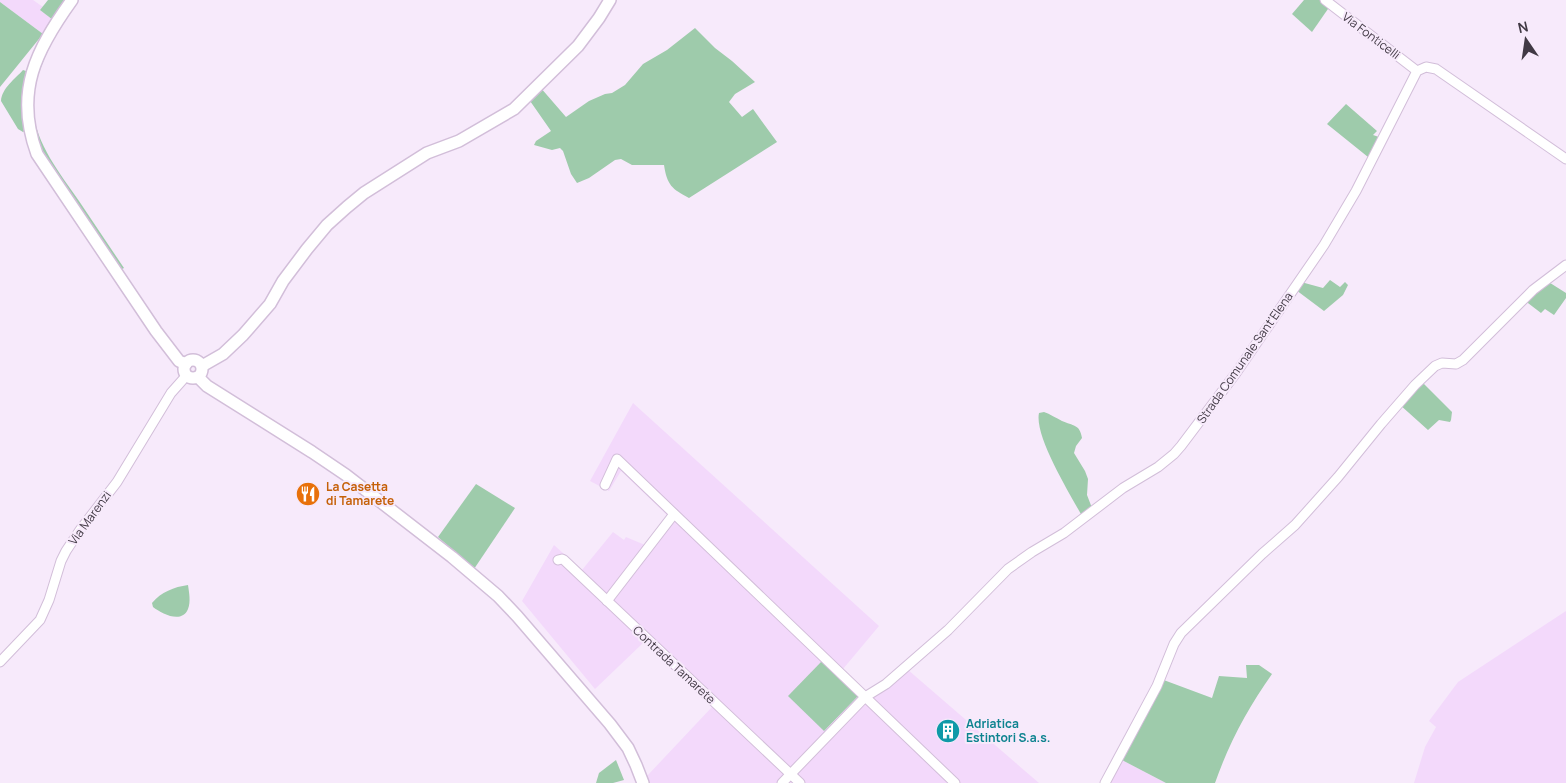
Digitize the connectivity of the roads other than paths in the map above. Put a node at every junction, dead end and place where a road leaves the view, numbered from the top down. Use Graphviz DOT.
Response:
graph roads {
  1 [pos="72,0"];
  2 [pos="610,0"];
  3 [pos="1324,0"];
  4 [pos="1417,71"];
  5 [pos="1566,159"];
  6 [pos="1566,265"];
  7 [pos="193,371"];
  8 [pos="605,486"];
  9 [pos="674,514"];
  10 [pos="558,560"];
  11 [pos="607,601"];
  12 [pos="0,662"];
  13 [pos="866,697"];
  14 [pos="791,774"];
  15 [pos="643,783"];
  16 [pos="782,783"];
  17 [pos="800,783"];
  18 [pos="955,783"];
  19 [pos="1105,783"];
  1 -- 7 [label="main road"];
  2 -- 7 [label="main road"];
  3 -- 4 [label="street, Via Fonticelli"];
  4 -- 5 [label="street"];
  4 -- 13 [label="street, Strada Comunale Sant'Elena"];
  6 -- 19 [label="street"];
  7 -- 12 [label="street, Via Marenzi"];
  7 -- 15 [label="main road"];
  8 -- 9 [label="street"];
  9 -- 11 [label="street"];
  9 -- 13 [label="street"];
  10 -- 11 [label="street, Contrada Tamarete"];
  11 -- 14 [label="street, Contrada Tamarete"];
  13 -- 14 [label="street, Strada Comunale Sant'Elena"];
  13 -- 18 [label="street"];
  14 -- 16 [label="street, Strada Comunale Sant'Elena"];
  14 -- 17 [label="street, Contrada Tamarete"];
}
